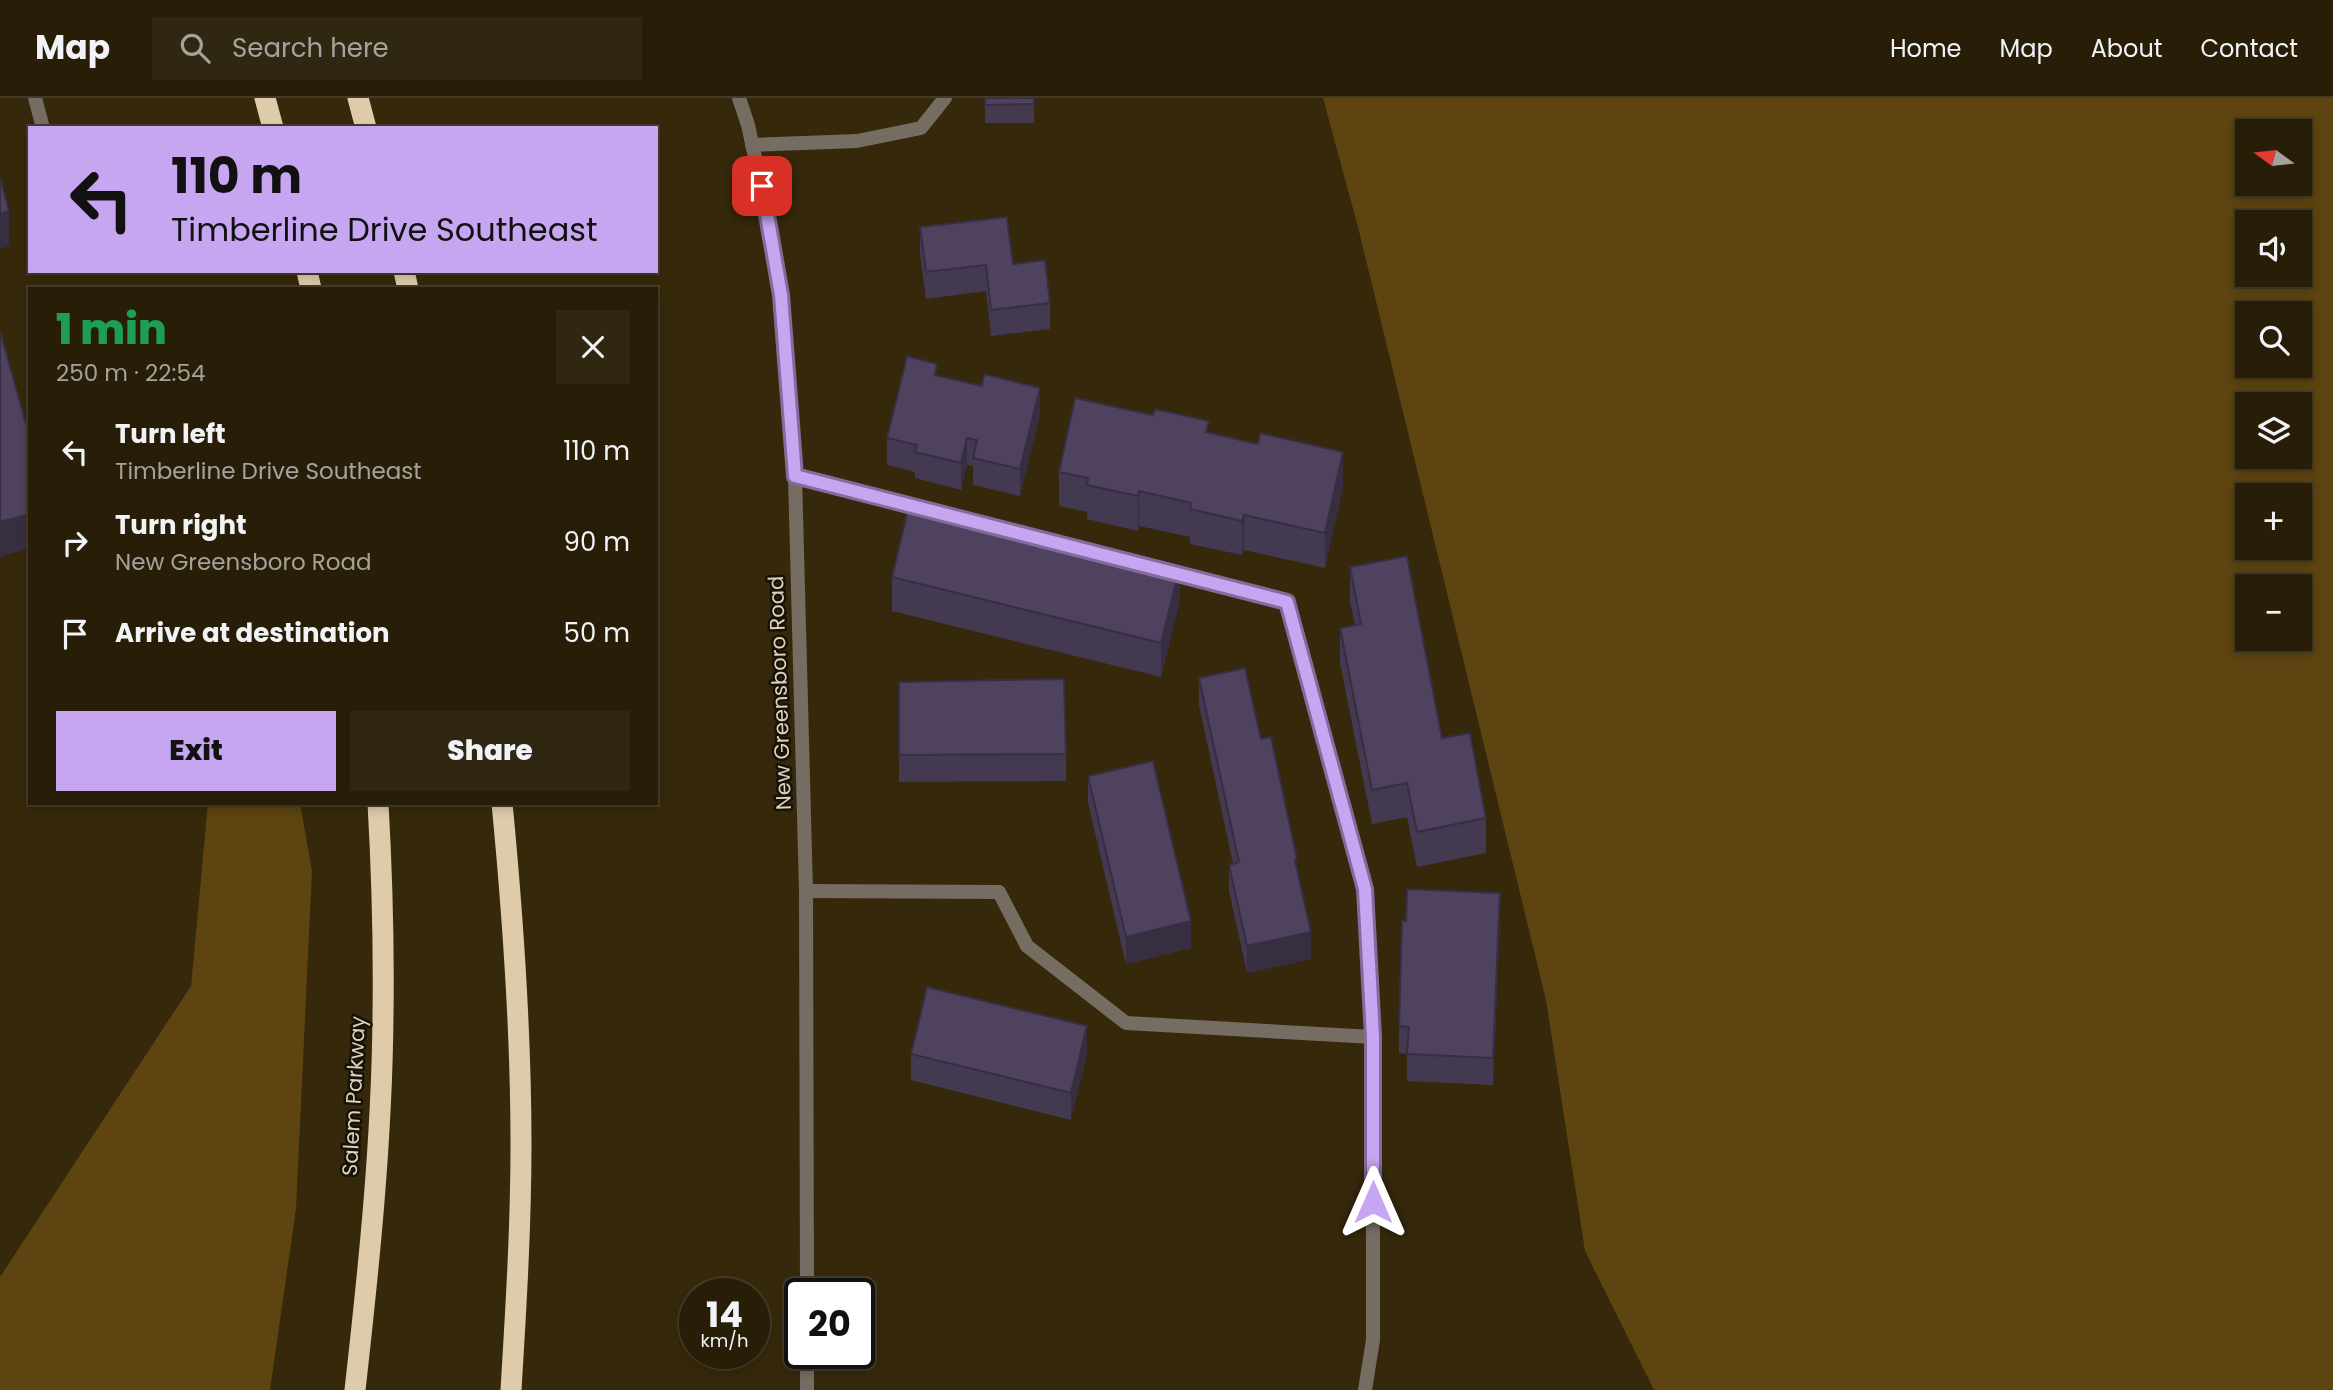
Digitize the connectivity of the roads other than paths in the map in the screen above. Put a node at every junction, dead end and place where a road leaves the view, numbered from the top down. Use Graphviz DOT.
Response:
graph roads {
  1 [pos="35,98"];
  2 [pos="265,98"];
  3 [pos="358,98"];
  4 [pos="739,98"];
  5 [pos="945,98"];
  6 [pos="42,126"];
  7 [pos="272,126"];
  8 [pos="365,126"];
  9 [pos="752,145"];
  10 [pos="795,476"];
  11 [pos="941,514"];
  12 [pos="1154,568"];
  13 [pos="379,805"];
  14 [pos="502,805"];
  15 [pos="806,891"];
  16 [pos="1373,1037"];
  17 [pos="807,1278"];
  18 [pos="807,1369"];
  19 [pos="355,1390"];
  20 [pos="511,1390"];
  21 [pos="807,1390"];
  22 [pos="1364,1390"];
  1 -- 6 [label="street"];
  2 -- 7 [label="highway"];
  3 -- 8 [label="highway"];
  4 -- 9 [label="street, New Greensboro Road"];
  5 -- 9 [label="street"];
  9 -- 10 [label="street, New Greensboro Road"];
  10 -- 11 [label="street"];
  10 -- 15 [label="street, New Greensboro Road"];
  12 -- 16 [label="street"];
  13 -- 19 [label="highway, Salem Parkway"];
  14 -- 20 [label="highway"];
  15 -- 16 [label="street"];
  15 -- 17 [label="street, New Greensboro Road"];
  16 -- 22 [label="street"];
  18 -- 21 [label="street"];
}
